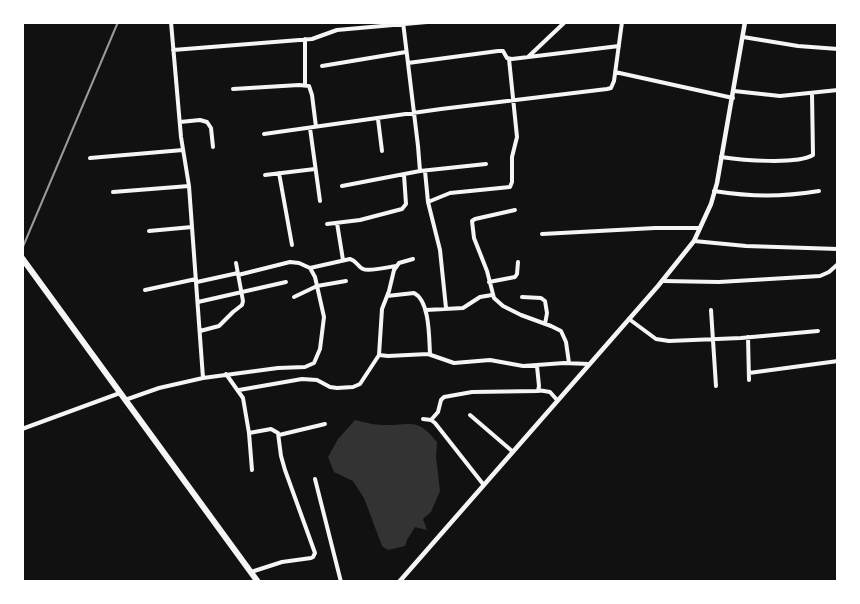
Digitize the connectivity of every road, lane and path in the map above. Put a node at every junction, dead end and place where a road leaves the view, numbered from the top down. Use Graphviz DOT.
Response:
graph roads {
  1 [pos="171,22"];
  2 [pos="427,22"];
  3 [pos="565,22"];
  4 [pos="622,22"];
  5 [pos="745,22"];
  6 [pos="403,23"];
  7 [pos="743,37"];
  8 [pos="305,39"];
  9 [pos="620,46"];
  10 [pos="838,49"];
  11 [pos="173,50"];
  12 [pos="406,52"];
  13 [pos="528,57"];
  14 [pos="509,59"];
  15 [pos="408,63"];
  16 [pos="322,66"];
  17 [pos="616,72"];
  18 [pos="305,85"];
  19 [pos="233,89"];
  20 [pos="838,90"];
  21 [pos="734,92"];
  22 [pos="812,94"];
  23 [pos="733,98"];
  24 [pos="513,100"];
  25 [pos="415,113"];
  26 [pos="378,119"];
  27 [pos="180,122"];
  28 [pos="316,127"];
  29 [pos="310,128"];
  30 [pos="264,134"];
  31 [pos="213,147"];
  32 [pos="183,150"];
  33 [pos="382,151"];
  34 [pos="721,157"];
  35 [pos="90,158"];
  36 [pos="486,164"];
  37 [pos="315,169"];
  38 [pos="425,171"];
  39 [pos="420,172"];
  40 [pos="279,173"];
  41 [pos="265,175"];
  42 [pos="404,175"];
  43 [pos="189,186"];
  44 [pos="342,186"];
  45 [pos="714,191"];
  46 [pos="819,191"];
  47 [pos="113,192"];
  48 [pos="320,201"];
  49 [pos="428,202"];
  50 [pos="515,210"];
  51 [pos="337,223"];
  52 [pos="327,224"];
  53 [pos="192,227"];
  54 [pos="700,228"];
  55 [pos="149,231"];
  56 [pos="542,234"];
  57 [pos="694,241"];
  58 [pos="292,245"];
  59 [pos="838,249"];
  60 [pos="22,258"];
  61 [pos="413,258"];
  62 [pos="343,260"];
  63 [pos="518,262"];
  64 [pos="236,263"];
  65 [pos="838,264"];
  66 [pos="396,266"];
  67 [pos="310,268"];
  68 [pos="238,274"];
  69 [pos="196,280"];
  70 [pos="346,281"];
  71 [pos="663,281"];
  72 [pos="286,282"];
  73 [pos="489,282"];
  74 [pos="317,286"];
  75 [pos="145,290"];
  76 [pos="241,292"];
  77 [pos="492,295"];
  78 [pos="387,296"];
  79 [pos="294,297"];
  80 [pos="522,297"];
  81 [pos="198,302"];
  82 [pos="446,308"];
  83 [pos="426,310"];
  84 [pos="711,310"];
  85 [pos="629,319"];
  86 [pos="545,324"];
  87 [pos="200,331"];
  88 [pos="818,331"];
  89 [pos="748,337"];
  90 [pos="713,339"];
  91 [pos="430,354"];
  92 [pos="378,355"];
  93 [pos="838,361"];
  94 [pos="569,363"];
  95 [pos="589,364"];
  96 [pos="536,366"];
  97 [pos="749,373"];
  98 [pos="226,374"];
  99 [pos="203,378"];
  100 [pos="749,380"];
  101 [pos="716,386"];
  102 [pos="239,390"];
  103 [pos="538,390"];
  104 [pos="120,393"];
  105 [pos="125,400"];
  106 [pos="557,400"];
  107 [pos="470,415"];
  108 [pos="423,419"];
  109 [pos="431,420"];
  110 [pos="325,424"];
  111 [pos="22,429"];
  112 [pos="249,434"];
  113 [pos="279,435"];
  114 [pos="512,450"];
  115 [pos="252,470"];
  116 [pos="315,479"];
  117 [pos="484,484"];
  118 [pos="251,572"];
  119 [pos="258,582"];
  120 [pos="341,582"];
  121 [pos="399,582"];
  1 -- 11 [label="street"];
  2 -- 6 [label="street"];
  3 -- 13 [label="street"];
  4 -- 9 [label="street"];
  5 -- 7 [label="street"];
  6 -- 8 [label="street"];
  6 -- 12 [label="street"];
  7 -- 10 [label="street"];
  7 -- 21 [label="street"];
  8 -- 11 [label="street"];
  8 -- 18 [label="street"];
  9 -- 13 [label="street"];
  9 -- 17 [label="street"];
  11 -- 27 [label="street"];
  12 -- 15 [label="street"];
  12 -- 16 [label="street"];
  13 -- 14 [label="street"];
  14 -- 15 [label="street"];
  14 -- 24 [label="street"];
  15 -- 25 [label="street"];
  17 -- 23 [label="street"];
  17 -- 24 [label="street"];
  18 -- 19 [label="street"];
  18 -- 28 [label="street"];
  20 -- 22 [label="street"];
  21 -- 22 [label="street"];
  21 -- 23 [label="street"];
  22 -- 34 [label="street"];
  23 -- 34 [label="street"];
  24 -- 25 [label="street"];
  24 -- 49 [label="street"];
  25 -- 26 [label="street"];
  25 -- 39 [label="street"];
  26 -- 28 [label="street"];
  26 -- 33 [label="street"];
  27 -- 31 [label="street"];
  27 -- 32 [label="street"];
  28 -- 29 [label="street"];
  29 -- 30 [label="street"];
  29 -- 37 [label="street"];
  32 -- 35 [label="street"];
  32 -- 43 [label="street"];
  34 -- 45 [label="street"];
  36 -- 38 [label="street"];
  37 -- 40 [label="street"];
  37 -- 48 [label="street"];
  38 -- 39 [label="street"];
  38 -- 49 [label="street"];
  39 -- 42 [label="street"];
  40 -- 41 [label="street"];
  40 -- 58 [label="street"];
  42 -- 44 [label="street"];
  42 -- 51 [label="street"];
  43 -- 47 [label="street"];
  43 -- 53 [label="street"];
  45 -- 46 [label="street"];
  45 -- 54 [label="street"];
  49 -- 82 [label="street"];
  50 -- 73 [label="street"];
  51 -- 52 [label="street"];
  51 -- 62 [label="street"];
  53 -- 55 [label="street"];
  53 -- 69 [label="street"];
  54 -- 56 [label="street"];
  54 -- 57 [label="street"];
  57 -- 59 [label="street"];
  57 -- 71 [label="street"];
  60 -- 104 [label="highway"];
  61 -- 66 [label="street"];
  62 -- 66 [label="street"];
  62 -- 67 [label="street"];
  63 -- 73 [label="street"];
  64 -- 68 [label="street"];
  65 -- 71 [label="street"];
  66 -- 78 [label="street"];
  67 -- 68 [label="street"];
  67 -- 74 [label="street"];
  68 -- 69 [label="street"];
  68 -- 76 [label="street"];
  69 -- 75 [label="street"];
  69 -- 81 [label="street"];
  70 -- 74 [label="street"];
  71 -- 85 [label="street"];
  72 -- 76 [label="street"];
  73 -- 77 [label="street"];
  74 -- 79 [label="street"];
  74 -- 98 [label="street"];
  76 -- 81 [label="street"];
  76 -- 87 [label="street"];
  77 -- 82 [label="street"];
  77 -- 86 [label="street"];
  78 -- 83 [label="street"];
  78 -- 92 [label="street"];
  80 -- 86 [label="street"];
  81 -- 87 [label="street"];
  82 -- 83 [label="street"];
  83 -- 91 [label="street"];
  84 -- 90 [label="street"];
  85 -- 90 [label="street"];
  85 -- 95 [label="street"];
  86 -- 94 [label="street"];
  87 -- 99 [label="street"];
  88 -- 89 [label="street"];
  89 -- 90 [label="street"];
  89 -- 97 [label="street"];
  90 -- 101 [label="street"];
  91 -- 92 [label="street"];
  91 -- 96 [label="street"];
  92 -- 102 [label="street"];
  93 -- 97 [label="street"];
  94 -- 95 [label="street"];
  94 -- 96 [label="street"];
  95 -- 106 [label="street"];
  96 -- 103 [label="street"];
  97 -- 100 [label="street"];
  98 -- 99 [label="street"];
  98 -- 102 [label="street"];
  99 -- 105 [label="street"];
  102 -- 112 [label="street"];
  103 -- 106 [label="street"];
  103 -- 109 [label="street"];
  104 -- 105 [label="highway"];
  104 -- 111 [label="street"];
  105 -- 118 [label="highway"];
  106 -- 114 [label="street"];
  107 -- 114 [label="street"];
  108 -- 109 [label="street"];
  109 -- 117 [label="street"];
  110 -- 113 [label="street"];
  112 -- 113 [label="street"];
  112 -- 115 [label="street"];
  113 -- 118 [label="street"];
  114 -- 117 [label="street"];
  116 -- 120 [label="street"];
  117 -- 121 [label="street"];
  118 -- 119 [label="highway"];
}
